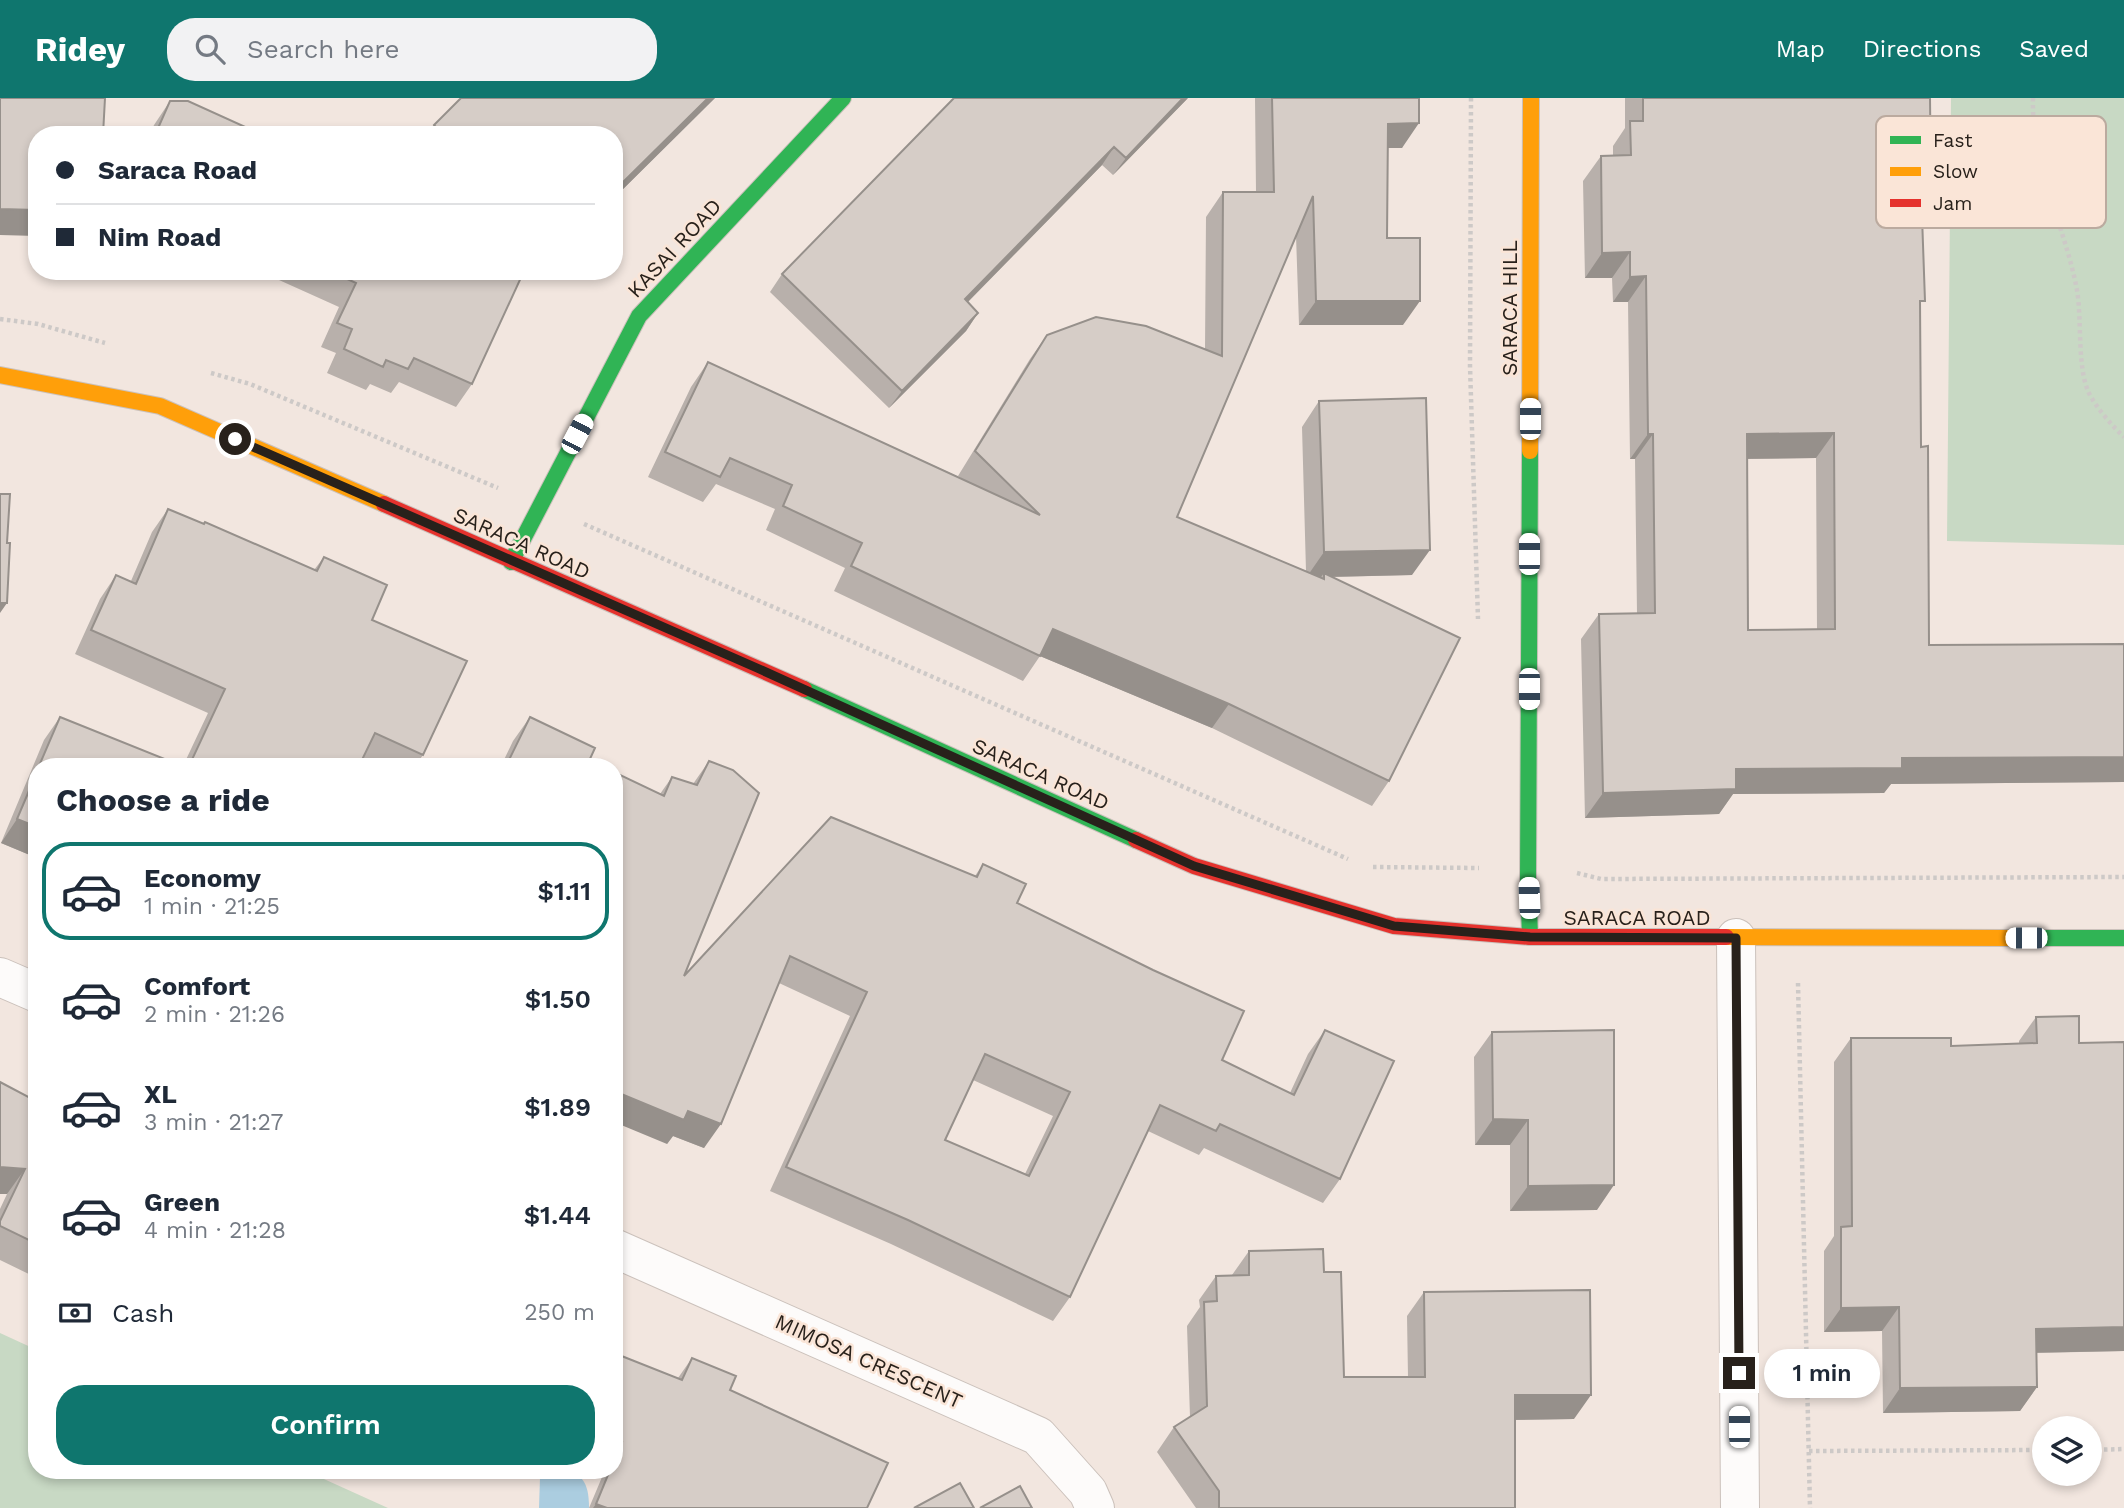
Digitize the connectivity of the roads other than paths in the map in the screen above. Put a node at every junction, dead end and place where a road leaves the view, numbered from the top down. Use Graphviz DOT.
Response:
graph roads {
  1 [pos="843,98"];
  2 [pos="1531,98"];
  3 [pos="0,375"];
  4 [pos="511,562"];
  5 [pos="1530,937"];
  6 [pos="1736,938"];
  7 [pos="2124,938"];
  8 [pos="0,977"];
  9 [pos="28,989"];
  10 [pos="623,1252"];
  11 [pos="1095,1508"];
  12 [pos="1740,1508"];
  1 -- 4 [label="street, KASAI ROAD"];
  2 -- 5 [label="street, SARACA HILL"];
  3 -- 4 [label="street, SARACA ROAD"];
  4 -- 5 [label="street, SARACA ROAD"];
  5 -- 6 [label="street, SARACA ROAD"];
  6 -- 7 [label="street, SARACA ROAD"];
  6 -- 12 [label="street"];
  8 -- 9 [label="street"];
  10 -- 11 [label="street, MIMOSA CRESCENT"];
}
